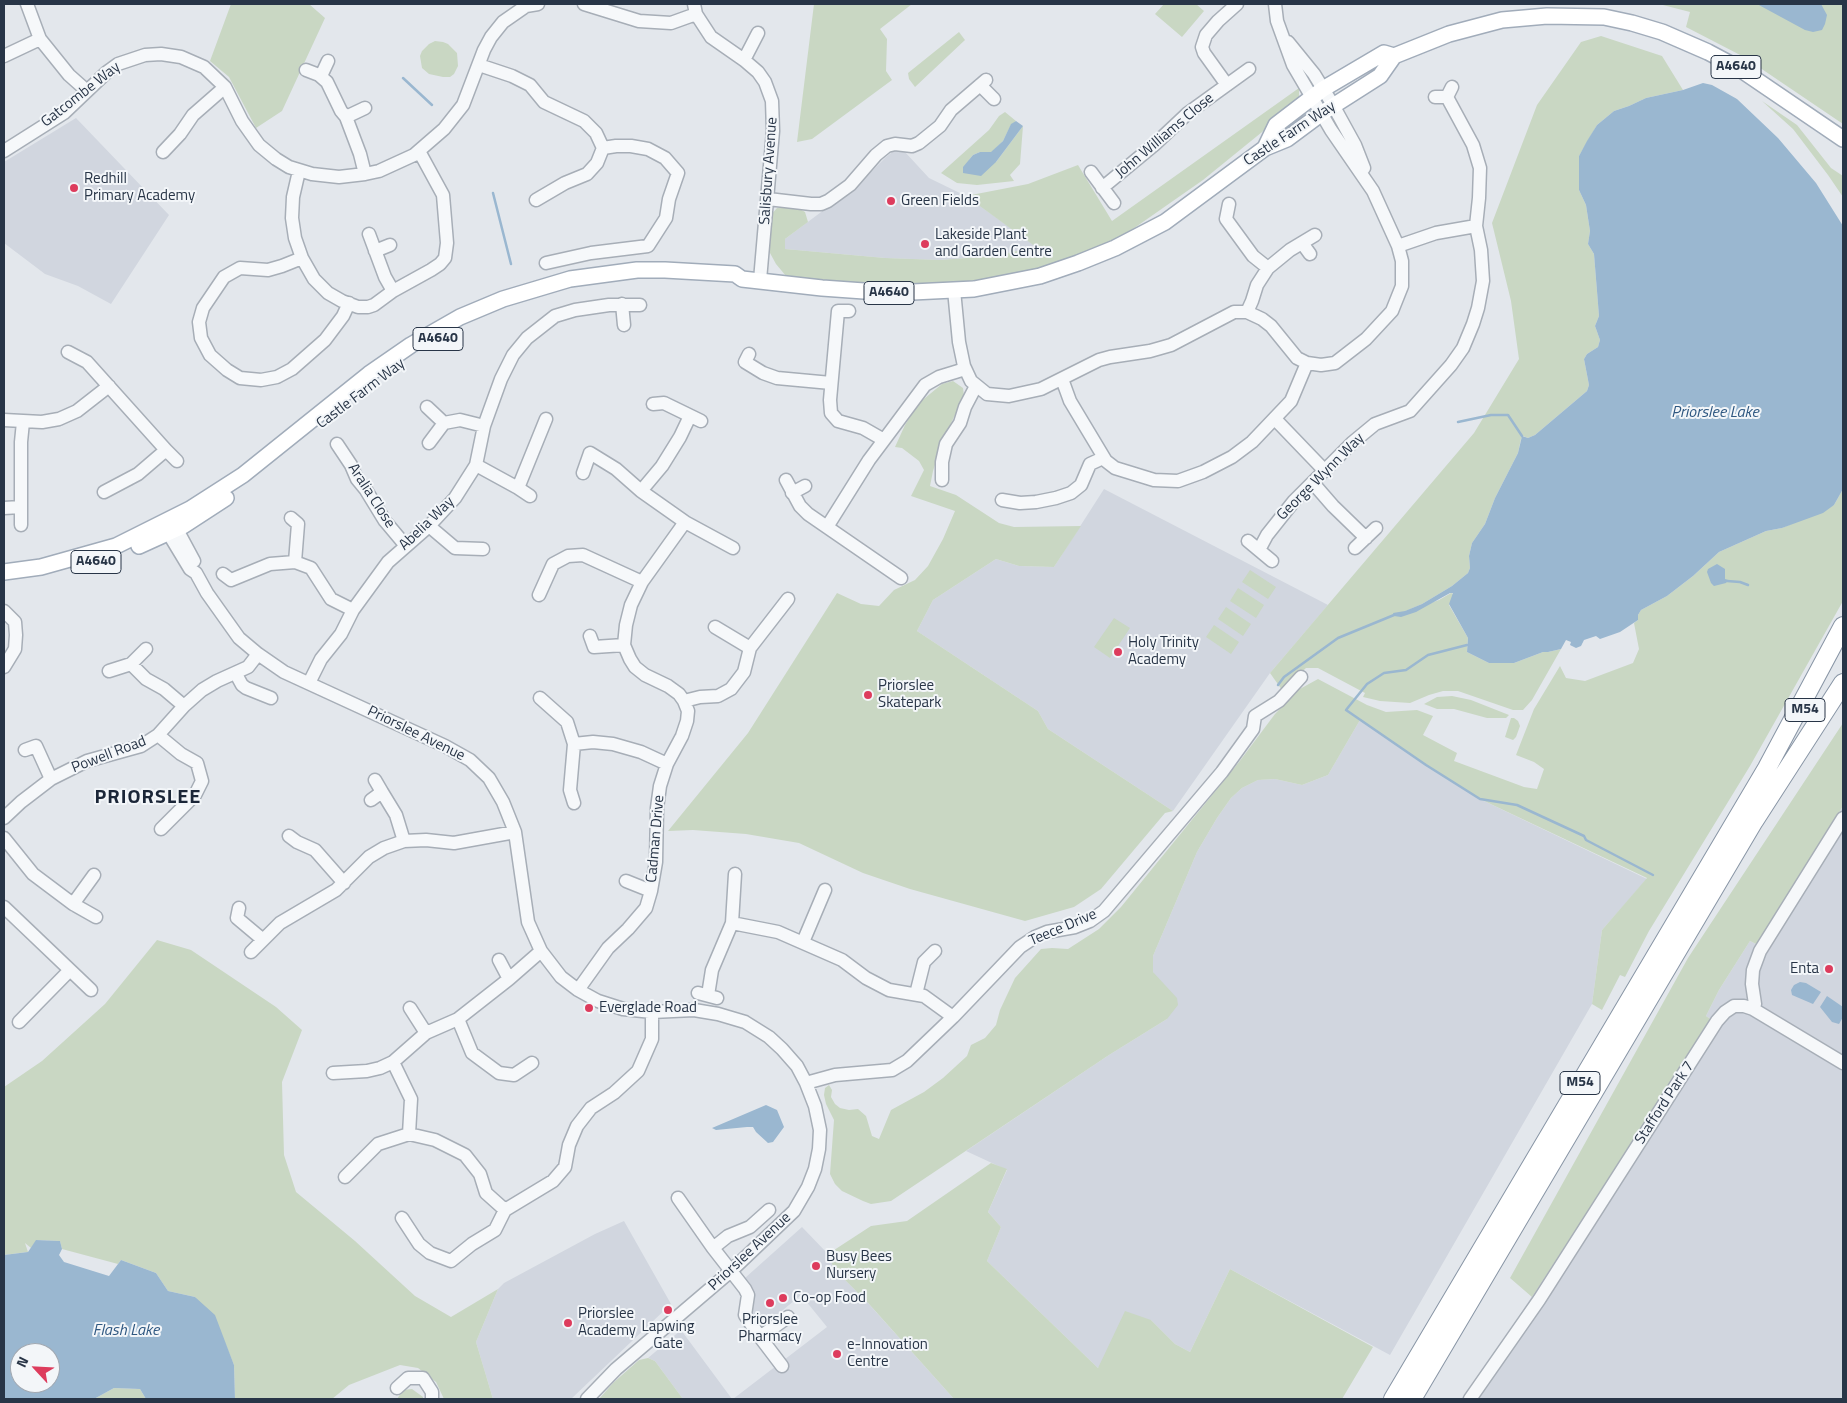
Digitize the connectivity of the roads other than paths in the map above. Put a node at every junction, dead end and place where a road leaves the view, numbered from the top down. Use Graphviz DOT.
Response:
graph roads {
  1 [pos="27,4"];
  2 [pos="584,4"];
  3 [pos="1237,4"];
  4 [pos="1275,4"];
  5 [pos="530,5"];
  6 [pos="695,9"];
  7 [pos="758,33"];
  8 [pos="40,39"];
  9 [pos="4,56"];
  10 [pos="744,60"];
  11 [pos="328,62"];
  12 [pos="479,65"];
  13 [pos="1249,69"];
  14 [pos="306,70"];
  15 [pos="321,76"];
  16 [pos="1228,85"];
  17 [pos="225,87"];
  18 [pos="86,91"];
  19 [pos="1445,93"];
  20 [pos="994,100"];
  21 [pos="1322,101"];
  22 [pos="365,108"];
  23 [pos="346,117"];
  24 [pos="1843,140"];
  25 [pos="603,148"];
  26 [pos="4,151"];
  27 [pos="419,151"];
  28 [pos="162,152"];
  29 [pos="298,171"];
  30 [pos="1090,172"];
  31 [pos="366,174"];
  32 [pos="1102,188"];
  33 [pos="768,199"];
  34 [pos="536,200"];
  35 [pos="1114,203"];
  36 [pos="1229,204"];
  37 [pos="1476,226"];
  38 [pos="369,234"];
  39 [pos="1315,236"];
  40 [pos="1302,243"];
  41 [pos="390,245"];
  42 [pos="1398,246"];
  43 [pos="375,251"];
  44 [pos="1310,254"];
  45 [pos="302,258"];
  46 [pos="546,263"];
  47 [pos="1268,268"];
  48 [pos="760,280"];
  49 [pos="954,290"];
  50 [pos="393,291"];
  51 [pos="349,303"];
  52 [pos="622,304"];
  53 [pos="640,305"];
  54 [pos="837,311"];
  55 [pos="1247,312"];
  56 [pos="624,325"];
  57 [pos="68,352"];
  58 [pos="744,362"];
  59 [pos="1307,363"];
  60 [pos="964,369"];
  61 [pos="1062,379"];
  62 [pos="831,383"];
  63 [pos="109,386"];
  64 [pos="976,386"];
  65 [pos="653,404"];
  66 [pos="427,407"];
  67 [pos="1275,419"];
  68 [pos="4,420"];
  69 [pos="546,420"];
  70 [pos="23,422"];
  71 [pos="444,422"];
  72 [pos="484,426"];
  73 [pos="884,440"];
  74 [pos="429,443"];
  75 [pos="337,444"];
  76 [pos="166,450"];
  77 [pos="1103,458"];
  78 [pos="177,461"];
  79 [pos="476,465"];
  80 [pos="1325,471"];
  81 [pos="583,473"];
  82 [pos="786,480"];
  83 [pos="942,480"];
  84 [pos="1313,483"];
  85 [pos="805,486"];
  86 [pos="518,488"];
  87 [pos="1017,489"];
  88 [pos="641,491"];
  89 [pos="104,492"];
  90 [pos="792,493"];
  91 [pos="530,496"];
  92 [pos="1002,500"];
  93 [pos="1016,502"];
  94 [pos="4,508"];
  95 [pos="21,508"];
  96 [pos="292,518"];
  97 [pos="685,522"];
  98 [pos="21,525"];
  99 [pos="170,526"];
  100 [pos="429,526"];
  101 [pos="826,528"];
  102 [pos="1376,528"];
  103 [pos="1366,538"];
  104 [pos="1248,540"];
  105 [pos="406,546"];
  106 [pos="733,548"];
  107 [pos="1355,548"];
  108 [pos="483,549"];
  109 [pos="1259,550"];
  110 [pos="1272,561"];
  111 [pos="295,562"];
  112 [pos="4,572"];
  113 [pos="901,578"];
  114 [pos="4,580"];
  115 [pos="228,580"];
  116 [pos="642,582"];
  117 [pos="539,595"];
  118 [pos="789,604"];
  119 [pos="4,610"];
  120 [pos="354,610"];
  121 [pos="1843,626"];
  122 [pos="715,627"];
  123 [pos="624,645"];
  124 [pos="591,647"];
  125 [pos="750,648"];
  126 [pos="146,649"];
  127 [pos="1843,653"];
  128 [pos="258,654"];
  129 [pos="132,664"];
  130 [pos="4,667"];
  131 [pos="109,672"];
  132 [pos="236,674"];
  133 [pos="1301,677"];
  134 [pos="309,683"];
  135 [pos="1843,683"];
  136 [pos="271,698"];
  137 [pos="540,698"];
  138 [pos="684,701"];
  139 [pos="1843,701"];
  140 [pos="184,706"];
  141 [pos="158,735"];
  142 [pos="32,744"];
  143 [pos="574,744"];
  144 [pos="667,764"];
  145 [pos="1767,768"];
  146 [pos="51,779"];
  147 [pos="375,780"];
  148 [pos="382,792"];
  149 [pos="371,800"];
  150 [pos="574,804"];
  151 [pos="4,818"];
  152 [pos="1843,818"];
  153 [pos="1754,821"];
  154 [pos="161,829"];
  155 [pos="515,832"];
  156 [pos="289,836"];
  157 [pos="4,838"];
  158 [pos="404,841"];
  159 [pos="736,874"];
  160 [pos="94,875"];
  161 [pos="626,881"];
  162 [pos="344,883"];
  163 [pos="825,890"];
  164 [pos="651,891"];
  165 [pos="73,904"];
  166 [pos="5,911"];
  167 [pos="234,915"];
  168 [pos="96,917"];
  169 [pos="732,923"];
  170 [pos="262,939"];
  171 [pos="803,942"];
  172 [pos="541,951"];
  173 [pos="936,951"];
  174 [pos="251,952"];
  175 [pos="499,960"];
  176 [pos="70,970"];
  177 [pos="509,979"];
  178 [pos="92,990"];
  179 [pos="578,990"];
  180 [pos="916,994"];
  181 [pos="708,996"];
  182 [pos="410,1008"];
  183 [pos="1753,1008"];
  184 [pos="652,1012"];
  185 [pos="953,1016"];
  186 [pos="458,1019"];
  187 [pos="19,1022"];
  188 [pos="426,1033"];
  189 [pos="393,1062"];
  190 [pos="532,1063"];
  191 [pos="1843,1063"];
  192 [pos="333,1073"];
  193 [pos="806,1083"];
  194 [pos="409,1134"];
  195 [pos="345,1177"];
  196 [pos="678,1198"];
  197 [pos="505,1210"];
  198 [pos="769,1210"];
  199 [pos="402,1218"];
  200 [pos="714,1248"];
  201 [pos="731,1271"];
  202 [pos="788,1317"];
  203 [pos="760,1338"];
  204 [pos="782,1366"];
  205 [pos="397,1388"];
  206 [pos="432,1399"];
  207 [pos="587,1399"];
  208 [pos="1393,1399"];
  209 [pos="1412,1399"];
  210 [pos="1470,1399"];
  1 -- 8 [label="street"];
  2 -- 6 [label="street"];
  3 -- 16 [label="street, John Williams Close"];
  4 -- 21 [label="street"];
  5 -- 12 [label="street, Gatcombe Way"];
  6 -- 10 [label="street, Salisbury Avenue"];
  7 -- 10 [label="street"];
  8 -- 9 [label="street"];
  8 -- 18 [label="street"];
  10 -- 33 [label="street, Salisbury Avenue"];
  11 -- 15 [label="street"];
  12 -- 25 [label="street"];
  12 -- 27 [label="street, Gatcombe Way"];
  13 -- 16 [label="street, John Williams Close"];
  14 -- 15 [label="street"];
  15 -- 23 [label="street"];
  16 -- 32 [label="street, John Williams Close"];
  17 -- 18 [label="street, Gatcombe Way"];
  17 -- 28 [label="street"];
  17 -- 29 [label="street, Gatcombe Way"];
  18 -- 26 [label="street, Gatcombe Way"];
  19 -- 37 [label="street, George Wynn Way"];
  20 -- 33 [label="street"];
  21 -- 24 [label="main road, Castle Farm Way / A4640"];
  21 -- 42 [label="street"];
  21 -- 49 [label="main road, Castle Farm Way / A4640"];
  22 -- 23 [label="street"];
  23 -- 31 [label="street"];
  25 -- 34 [label="street"];
  25 -- 46 [label="street"];
  27 -- 31 [label="street, Gatcombe Way"];
  27 -- 50 [label="street"];
  29 -- 31 [label="street, Gatcombe Way"];
  29 -- 45 [label="street"];
  30 -- 32 [label="street, John Williams Close"];
  32 -- 35 [label="street, John Williams Close"];
  33 -- 48 [label="street, Salisbury Avenue"];
  36 -- 47 [label="street"];
  37 -- 42 [label="street"];
  37 -- 80 [label="street, George Wynn Way"];
  38 -- 43 [label="street"];
  39 -- 40 [label="street"];
  40 -- 44 [label="street"];
  40 -- 47 [label="street"];
  41 -- 43 [label="street"];
  42 -- 59 [label="street"];
  43 -- 50 [label="street"];
  45 -- 51 [label="street"];
  45 -- 51 [label="street"];
  47 -- 55 [label="street"];
  48 -- 49 [label="main road, Castle Farm Way / A4640"];
  48 -- 99 [label="main road, Castle Farm Way / A4640"];
  49 -- 60 [label="street"];
  50 -- 51 [label="street"];
  52 -- 53 [label="street, Abelia Way"];
  52 -- 56 [label="street"];
  52 -- 72 [label="street, Abelia Way"];
  54 -- 62 [label="street"];
  55 -- 59 [label="street"];
  55 -- 61 [label="street"];
  57 -- 63 [label="street"];
  58 -- 62 [label="street"];
  59 -- 67 [label="street"];
  60 -- 64 [label="street"];
  60 -- 73 [label="street"];
  61 -- 64 [label="street"];
  61 -- 77 [label="street"];
  62 -- 73 [label="street"];
  63 -- 70 [label="street"];
  63 -- 76 [label="street"];
  64 -- 83 [label="street"];
  65 -- 88 [label="street"];
  66 -- 71 [label="street"];
  67 -- 77 [label="street"];
  67 -- 80 [label="street"];
  68 -- 70 [label="street"];
  69 -- 86 [label="street"];
  70 -- 95 [label="street"];
  71 -- 72 [label="street"];
  71 -- 74 [label="street"];
  72 -- 79 [label="street, Abelia Way"];
  73 -- 101 [label="street"];
  75 -- 105 [label="street, Aralia Close"];
  76 -- 78 [label="street"];
  76 -- 89 [label="street"];
  77 -- 93 [label="street"];
  79 -- 86 [label="street"];
  79 -- 100 [label="street, Abelia Way"];
  80 -- 84 [label="street, George Wynn Way"];
  81 -- 88 [label="street"];
  82 -- 90 [label="street"];
  84 -- 103 [label="street"];
  84 -- 109 [label="street, George Wynn Way"];
  85 -- 90 [label="street"];
  86 -- 91 [label="street"];
  87 -- 93 [label="street"];
  88 -- 97 [label="street"];
  90 -- 101 [label="street"];
  92 -- 93 [label="street"];
  94 -- 95 [label="street"];
  95 -- 98 [label="street"];
  96 -- 111 [label="street"];
  97 -- 106 [label="street"];
  97 -- 116 [label="street"];
  99 -- 112 [label="main road, Castle Farm Way / A4640"];
  99 -- 114 [label="main road, Castle Farm Way / A4640"];
  99 -- 128 [label="street, Priorslee Avenue"];
  100 -- 105 [label="street, Abelia Way"];
  100 -- 108 [label="street"];
  101 -- 113 [label="street"];
  102 -- 103 [label="street"];
  103 -- 107 [label="street"];
  104 -- 109 [label="street"];
  105 -- 120 [label="street, Abelia Way"];
  109 -- 110 [label="street"];
  111 -- 115 [label="street"];
  111 -- 120 [label="street"];
  116 -- 117 [label="street"];
  116 -- 123 [label="street"];
  118 -- 125 [label="street"];
  119 -- 130 [label="street"];
  120 -- 134 [label="street, Abelia Way"];
  121 -- 145 [label="highway"];
  122 -- 125 [label="street"];
  123 -- 124 [label="street"];
  123 -- 138 [label="street"];
  125 -- 138 [label="street"];
  126 -- 129 [label="street"];
  127 -- 145 [label="highway, M54"];
  128 -- 132 [label="street, Powell Road"];
  128 -- 134 [label="street, Priorslee Avenue"];
  129 -- 131 [label="street"];
  129 -- 140 [label="street"];
  132 -- 136 [label="street"];
  132 -- 140 [label="street, Powell Road"];
  133 -- 185 [label="street, Teece Drive"];
  134 -- 155 [label="street, Priorslee Avenue"];
  135 -- 153 [label="highway, M54"];
  137 -- 143 [label="street"];
  138 -- 144 [label="street, Cadman Drive"];
  139 -- 153 [label="highway"];
  140 -- 141 [label="street, Powell Road"];
  141 -- 146 [label="street, Powell Road"];
  141 -- 154 [label="street"];
  142 -- 146 [label="street"];
  143 -- 144 [label="street"];
  143 -- 150 [label="street"];
  144 -- 164 [label="street, Cadman Drive"];
  145 -- 208 [label="highway, M54"];
  146 -- 151 [label="street, Powell Road"];
  147 -- 148 [label="street"];
  148 -- 149 [label="street"];
  148 -- 158 [label="street"];
  152 -- 183 [label="street"];
  153 -- 209 [label="highway, M54"];
  155 -- 158 [label="street"];
  155 -- 172 [label="street, Priorslee Avenue"];
  156 -- 162 [label="street"];
  157 -- 165 [label="street"];
  158 -- 162 [label="street"];
  159 -- 169 [label="street"];
  160 -- 165 [label="street"];
  161 -- 164 [label="street"];
  162 -- 170 [label="street"];
  163 -- 171 [label="street"];
  164 -- 179 [label="street, Cadman Drive"];
  165 -- 168 [label="street"];
  166 -- 176 [label="street"];
  167 -- 170 [label="street"];
  169 -- 171 [label="street"];
  169 -- 181 [label="street"];
  170 -- 174 [label="street"];
  171 -- 180 [label="street"];
  172 -- 177 [label="street"];
  172 -- 179 [label="street, Priorslee Avenue"];
  173 -- 180 [label="street"];
  175 -- 177 [label="street"];
  176 -- 178 [label="street"];
  176 -- 187 [label="street"];
  177 -- 186 [label="street"];
  179 -- 184 [label="street, Priorslee Avenue"];
  180 -- 185 [label="street"];
  182 -- 188 [label="street"];
  183 -- 191 [label="street"];
  183 -- 210 [label="street, Stafford Park 7"];
  184 -- 193 [label="street, Priorslee Avenue"];
  184 -- 197 [label="street"];
  185 -- 193 [label="street, Teece Drive"];
  186 -- 188 [label="street"];
  186 -- 190 [label="street"];
  188 -- 189 [label="street"];
  189 -- 192 [label="street"];
  189 -- 194 [label="street"];
  193 -- 201 [label="street, Priorslee Avenue"];
  194 -- 195 [label="street"];
  194 -- 197 [label="street"];
  196 -- 200 [label="street"];
  197 -- 199 [label="street"];
  198 -- 200 [label="street"];
  200 -- 201 [label="street"];
  201 -- 203 [label="street"];
  201 -- 207 [label="street, Priorslee Avenue"];
  202 -- 203 [label="street"];
  203 -- 204 [label="street"];
  205 -- 206 [label="street"];
}
